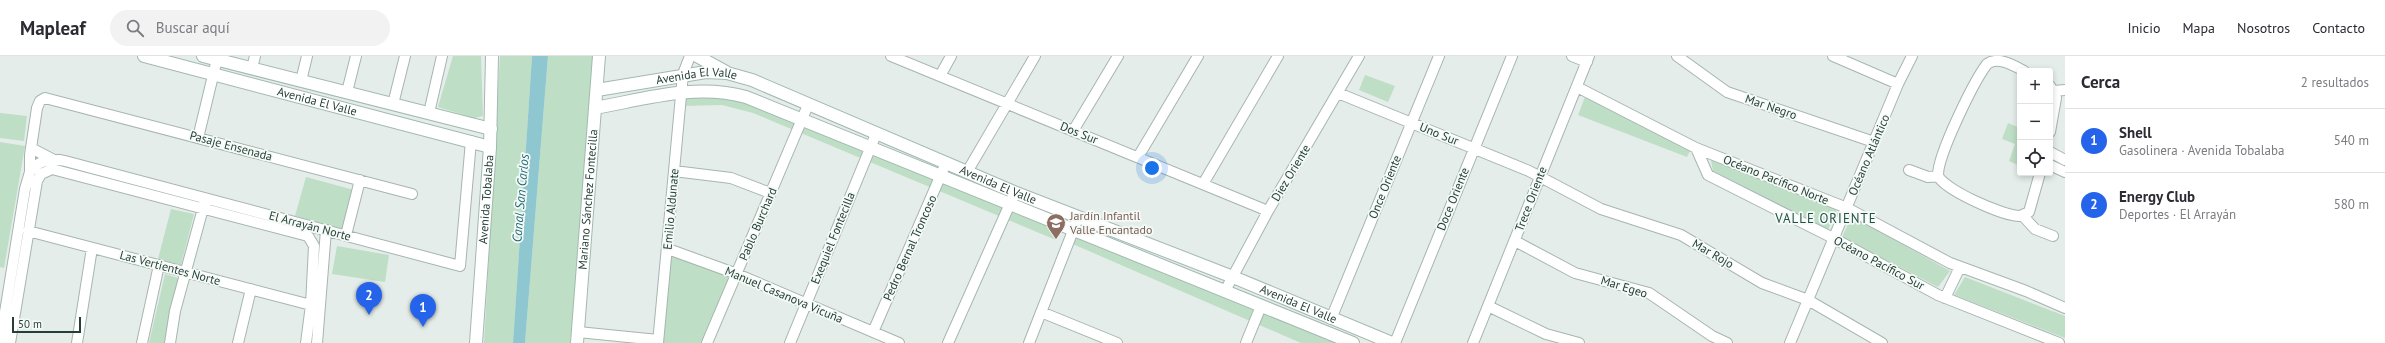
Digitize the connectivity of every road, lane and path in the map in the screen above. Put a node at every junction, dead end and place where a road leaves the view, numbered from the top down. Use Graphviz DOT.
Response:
graph roads {
  1 [pos="144,56"];
  2 [pos="203,56"];
  3 [pos="255,56"];
  4 [pos="307,56"];
  5 [pos="356,56"];
  6 [pos="405,56"];
  7 [pos="442,56"];
  8 [pos="492,56"];
  9 [pos="599,56"];
  10 [pos="690,56"];
  11 [pos="696,56"];
  12 [pos="890,56"];
  13 [pos="952,56"];
  14 [pos="1035,56"];
  15 [pos="1118,56"];
  16 [pos="1198,56"];
  17 [pos="1278,56"];
  18 [pos="1359,56"];
  19 [pos="1439,56"];
  20 [pos="1512,56"];
  21 [pos="1572,56"];
  22 [pos="1677,56"];
  23 [pos="1832,56"];
  24 [pos="1912,56"];
  25 [pos="1993,58"];
  26 [pos="1588,59"];
  27 [pos="217,60"];
  28 [pos="252,68"];
  29 [pos="2018,68"];
  30 [pos="727,73"];
  31 [pos="214,74"];
  32 [pos="683,74"];
  33 [pos="940,76"];
  34 [pos="301,81"];
  35 [pos="1898,84"];
  36 [pos="1577,87"];
  37 [pos="2053,88"];
  38 [pos="597,90"];
  39 [pos="2065,90"];
  40 [pos="347,92"];
  41 [pos="681,92"];
  42 [pos="2053,92"];
  43 [pos="1338,93"];
  44 [pos="393,104"];
  45 [pos="808,104"];
  46 [pos="1007,104"];
  47 [pos="595,108"];
  48 [pos="414,109"];
  49 [pos="429,113"];
  50 [pos="2053,118"];
  51 [pos="802,119"];
  52 [pos="397,121"];
  53 [pos="1411,123"];
  54 [pos="490,129"];
  55 [pos="1073,131"];
  56 [pos="876,134"];
  57 [pos="198,138"];
  58 [pos="471,141"];
  59 [pos="1874,142"];
  60 [pos="490,147"];
  61 [pos="31,148"];
  62 [pos="870,148"];
  63 [pos="1474,148"];
  64 [pos="1696,148"];
  65 [pos="2053,154"];
  66 [pos="1138,157"];
  67 [pos="54,160"];
  68 [pos="2065,160"];
  69 [pos="946,164"];
  70 [pos="2053,166"];
  71 [pos="1909,170"];
  72 [pos="674,171"];
  73 [pos="30,172"];
  74 [pos="967,172"];
  75 [pos="2065,172"];
  76 [pos="1938,176"];
  77 [pos="2039,176"];
  78 [pos="941,177"];
  79 [pos="1539,177"];
  80 [pos="360,180"];
  81 [pos="1203,184"];
  82 [pos="30,190"];
  83 [pos="159,191"];
  84 [pos="1014,192"];
  85 [pos="770,193"];
  86 [pos="412,194"];
  87 [pos="205,203"];
  88 [pos="1009,205"];
  89 [pos="1847,208"];
  90 [pos="1268,210"];
  91 [pos="2023,216"];
  92 [pos="1078,218"];
  93 [pos="326,230"];
  94 [pos="1073,230"];
  95 [pos="28,231"];
  96 [pos="346,235"];
  97 [pos="2053,236"];
  98 [pos="1833,238"];
  99 [pos="1515,241"];
  100 [pos="92,248"];
  101 [pos="668,249"];
  102 [pos="159,265"];
  103 [pos="460,266"];
  104 [pos="1960,267"];
  105 [pos="185,272"];
  106 [pos="737,274"];
  107 [pos="1233,276"];
  108 [pos="251,289"];
  109 [pos="1225,291"];
  110 [pos="1945,298"];
  111 [pos="1808,300"];
  112 [pos="806,304"];
  113 [pos="311,305"];
  114 [pos="1262,306"];
  115 [pos="1488,306"];
  116 [pos="2065,308"];
  117 [pos="3,310"];
  118 [pos="1041,312"];
  119 [pos="1331,319"];
  120 [pos="873,332"];
  121 [pos="578,338"];
  122 [pos="658,341"];
  123 [pos="0,343"];
  124 [pos="10,343"];
  125 [pos="77,343"];
  126 [pos="142,343"];
  127 [pos="170,343"];
  128 [pos="238,343"];
  129 [pos="306,343"];
  130 [pos="317,343"];
  131 [pos="476,343"];
  132 [pos="708,343"];
  133 [pos="790,343"];
  134 [pos="899,343"];
  135 [pos="948,343"];
  136 [pos="1029,343"];
  137 [pos="1117,343"];
  138 [pos="1246,343"];
  139 [pos="1353,343"];
  140 [pos="1392,343"];
  141 [pos="1395,343"];
  142 [pos="1473,343"];
  143 [pos="1579,343"];
  144 [pos="1727,343"];
  145 [pos="1790,343"];
  146 [pos="1882,343"];
  147 [pos="2059,343"];
  1 -- 31 [label="street, Avenida El Valle"];
  2 -- 27 [label="street, Avenida El Valle"];
  3 -- 28 [label="street"];
  4 -- 34 [label="street"];
  5 -- 40 [label="street"];
  6 -- 44 [label="street"];
  7 -- 49 [label="street"];
  8 -- 54 [label="street, Avenida Tobalaba"];
  9 -- 38 [label="street, Mariano Sánchez Fontecilla"];
  10 -- 32 [label="street, Emilio Aldunate"];
  11 -- 30 [label="street"];
  12 -- 33 [label="street, Dos Sur"];
  13 -- 33 [label="street"];
  14 -- 46 [label="street"];
  15 -- 55 [label="street"];
  16 -- 66 [label="street"];
  17 -- 81 [label="street"];
  18 -- 43 [label="street, Diez Oriente"];
  19 -- 53 [label="street, Once Oriente"];
  20 -- 63 [label="street, Doce Oriente"];
  21 -- 26 [label="street"];
  22 -- 59 [label="street, Mar Negro"];
  23 -- 35 [label="street"];
  24 -- 35 [label="street, Océano Atlántico"];
  25 -- 29 [label="street"];
  25 -- 76 [label="street"];
  26 -- 36 [label="street, Trece Oriente"];
  27 -- 28 [label="street, Avenida El Valle"];
  27 -- 31 [label="street"];
  28 -- 34 [label="street, Avenida El Valle"];
  30 -- 32 [label="street, Avenida El Valle"];
  30 -- 45 [label="street, Avenida El Valle"];
  31 -- 52 [label="street, Avenida El Valle"];
  31 -- 57 [label="street"];
  32 -- 38 [label="street, Avenida El Valle"];
  32 -- 41 [label="street, Emilio Aldunate"];
  33 -- 46 [label="street, Dos Sur"];
  34 -- 40 [label="street, Avenida El Valle"];
  35 -- 59 [label="street, Océano Atlántico"];
  36 -- 64 [label="street, Océano Pacífico Norte"];
  36 -- 79 [label="street, Trece Oriente"];
  37 -- 39 [label="street"];
  38 -- 47 [label="street, Mariano Sánchez Fontecilla"];
  40 -- 44 [label="street, Avenida El Valle"];
  41 -- 47 [label="street, Avenida El Valle"];
  41 -- 51 [label="street, Avenida El Valle"];
  41 -- 72 [label="street, Emilio Aldunate"];
  42 -- 50 [label="street"];
  43 -- 53 [label="street, Uno Sur"];
  43 -- 90 [label="street, Diez Oriente"];
  44 -- 48 [label="street, Avenida El Valle"];
  45 -- 51 [label="street, Pablo Burchard"];
  45 -- 56 [label="street, Avenida El Valle"];
  46 -- 55 [label="street, Dos Sur"];
  46 -- 74 [label="street"];
  47 -- 121 [label="street, Mariano Sánchez Fontecilla"];
  48 -- 49 [label="street, Avenida El Valle"];
  48 -- 52 [label="street"];
  49 -- 54 [label="street, Avenida El Valle"];
  51 -- 62 [label="street, Avenida El Valle"];
  51 -- 85 [label="street, Pablo Burchard"];
  52 -- 58 [label="street, Avenida El Valle"];
  53 -- 63 [label="street, Uno Sur"];
  53 -- 119 [label="street, Once Oriente"];
  54 -- 60 [label="street, Avenida Tobalaba"];
  55 -- 66 [label="street, Dos Sur"];
  56 -- 62 [label="street, Exequiel Fontecilla"];
  56 -- 69 [label="street, Avenida El Valle"];
  57 -- 61 [label="street, Pasaje Ensenada"];
  57 -- 80 [label="street, Pasaje Ensenada"];
  58 -- 60 [label="street, Avenida El Valle"];
  58 -- 103 [label="street, Avenida Tobalaba"];
  59 -- 89 [label="street, Océano Atlántico"];
  60 -- 131 [label="street, Avenida Tobalaba"];
  61 -- 67 [label="street, El Arrayán Norte"];
  61 -- 73 [label="street"];
  62 -- 78 [label="street, Avenida El Valle"];
  62 -- 112 [label="street, Exequiel Fontecilla"];
  63 -- 79 [label="street, Uno Sur"];
  63 -- 141 [label="street, Doce Oriente"];
  64 -- 89 [label="street, Océano Pacífico Norte"];
  64 -- 98 [label="street, Océano Pacífico Sur"];
  65 -- 68 [label="street"];
  66 -- 81 [label="street, Dos Sur"];
  67 -- 73 [label="street"];
  67 -- 83 [label="street, El Arrayán Norte"];
  69 -- 74 [label="street, Avenida El Valle"];
  69 -- 78 [label="street, Pedro Bernal Troncoso"];
  70 -- 75 [label="street"];
  71 -- 76 [label="street"];
  72 -- 85 [label="street"];
  72 -- 101 [label="street, Emilio Aldunate"];
  73 -- 82 [label="street"];
  74 -- 84 [label="street, Avenida El Valle"];
  76 -- 91 [label="street"];
  77 -- 91 [label="street"];
  78 -- 88 [label="street, Avenida El Valle"];
  78 -- 120 [label="street, Pedro Bernal Troncoso"];
  79 -- 99 [label="street, Trece Oriente"];
  79 -- 111 [label="street, Mar Rojo"];
  80 -- 86 [label="street, Pasaje Ensenada"];
  80 -- 96 [label="street"];
  81 -- 90 [label="street, Dos Sur"];
  82 -- 83 [label="street, El Arrayán Norte"];
  82 -- 95 [label="street"];
  82 -- 117 [label="street"];
  83 -- 87 [label="street, El Arrayán Norte"];
  84 -- 88 [label="street"];
  84 -- 92 [label="street, Avenida El Valle"];
  85 -- 106 [label="street, Pablo Burchard"];
  87 -- 93 [label="street, El Arrayán Norte"];
  87 -- 105 [label="street"];
  87 -- 113 [label="street, El Arrayán Norte"];
  88 -- 94 [label="street, Avenida El Valle"];
  88 -- 135 [label="street"];
  89 -- 98 [label="street, Océano Atlántico"];
  89 -- 104 [label="street, Océano Pacífico Norte"];
  90 -- 107 [label="street, Diez Oriente"];
  91 -- 97 [label="street"];
  92 -- 94 [label="street"];
  92 -- 107 [label="street, Avenida El Valle"];
  93 -- 96 [label="street, El Arrayán Norte"];
  93 -- 130 [label="street"];
  94 -- 109 [label="street, Avenida El Valle"];
  94 -- 118 [label="street"];
  95 -- 100 [label="street, Las Vertientes Norte"];
  95 -- 124 [label="street"];
  96 -- 103 [label="street, El Arrayán Norte"];
  98 -- 110 [label="street, Océano Pacífico Sur"];
  98 -- 111 [label="street, Océano Atlántico"];
  99 -- 115 [label="street, Trece Oriente"];
  99 -- 144 [label="street, Mar Egeo"];
  100 -- 102 [label="street, Las Vertientes Norte"];
  100 -- 125 [label="street"];
  101 -- 106 [label="street, Manuel Casanova Vicuña"];
  101 -- 122 [label="street, Emilio Aldunate"];
  102 -- 105 [label="street, Las Vertientes Norte"];
  102 -- 126 [label="street"];
  104 -- 110 [label="street"];
  104 -- 116 [label="street, Océano Pacífico Norte"];
  105 -- 108 [label="street, Las Vertientes Norte"];
  105 -- 127 [label="street"];
  106 -- 112 [label="street, Manuel Casanova Vicuña"];
  106 -- 132 [label="street, Pablo Burchard"];
  107 -- 109 [label="street, Diez Oriente"];
  107 -- 119 [label="street, Avenida El Valle"];
  108 -- 113 [label="street, Las Vertientes Norte"];
  108 -- 128 [label="street"];
  109 -- 114 [label="street, Avenida El Valle"];
  110 -- 147 [label="street, Océano Pacífico Sur"];
  111 -- 145 [label="street, Océano Atlántico"];
  111 -- 146 [label="street, Mar Rojo"];
  112 -- 120 [label="street, Manuel Casanova Vicuña"];
  112 -- 133 [label="street, Exequiel Fontecilla"];
  113 -- 129 [label="street"];
  114 -- 138 [label="street"];
  114 -- 139 [label="street, Avenida El Valle"];
  115 -- 142 [label="street, Trece Oriente"];
  115 -- 143 [label="street"];
  117 -- 123 [label="street"];
  118 -- 136 [label="street"];
  118 -- 137 [label="street"];
  119 -- 140 [label="street, Avenida El Valle"];
  120 -- 134 [label="street, Manuel Casanova Vicuña"];
  121 -- 122 [label="street"];
}
